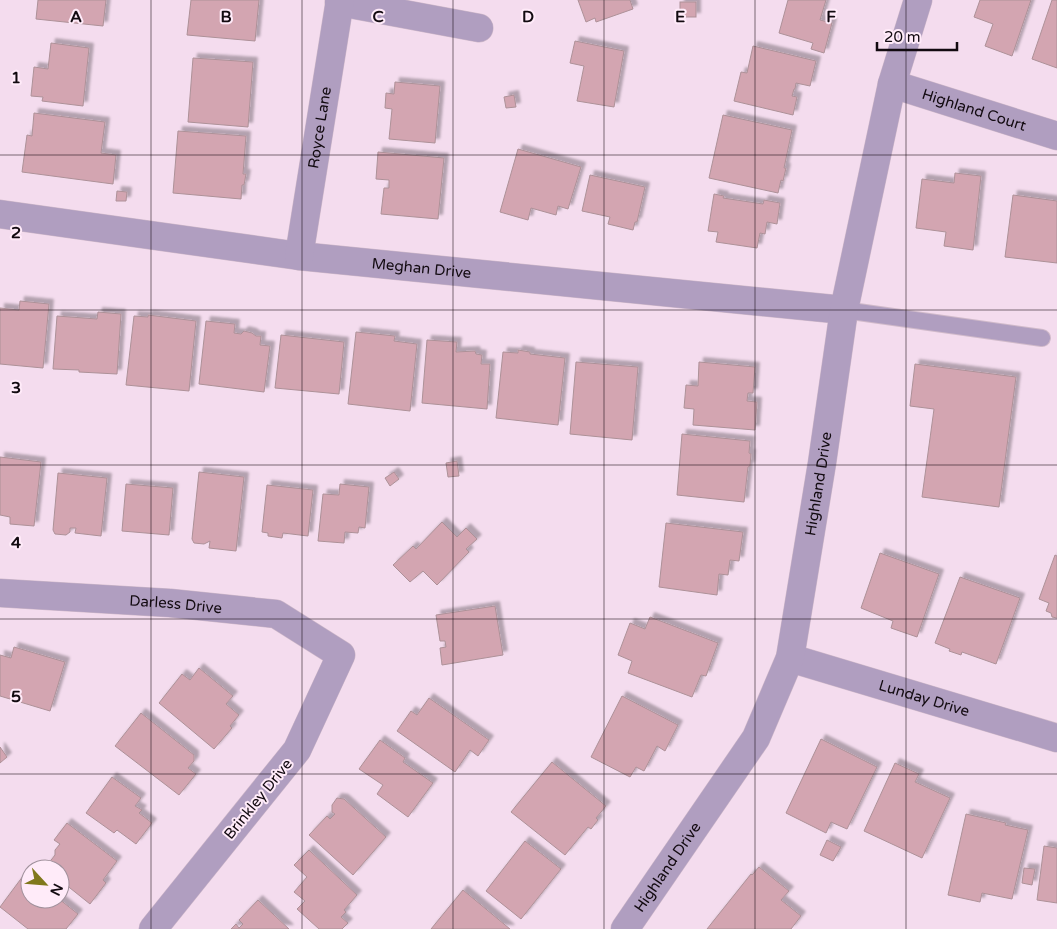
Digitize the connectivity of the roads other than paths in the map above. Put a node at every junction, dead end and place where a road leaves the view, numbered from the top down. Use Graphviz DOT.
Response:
graph roads {
  1 [pos="918,0"];
  2 [pos="340,1"];
  3 [pos="478,28"];
  4 [pos="892,84"];
  5 [pos="1057,136"];
  6 [pos="0,214"];
  7 [pos="299,256"];
  8 [pos="844,310"];
  9 [pos="1042,338"];
  10 [pos="0,593"];
  11 [pos="341,655"];
  12 [pos="790,658"];
  13 [pos="1057,738"];
  14 [pos="153,929"];
  15 [pos="625,929"];
  1 -- 4 [label="street, Highland Drive"];
  2 -- 3 [label="street"];
  2 -- 7 [label="street, Royce Lane"];
  4 -- 5 [label="street, Highland Court"];
  4 -- 8 [label="street, Highland Drive"];
  6 -- 7 [label="street, Meghan Drive"];
  7 -- 8 [label="street, Meghan Drive"];
  8 -- 9 [label="lane"];
  8 -- 12 [label="street, Highland Drive"];
  10 -- 11 [label="street, Darless Drive"];
  11 -- 14 [label="street, Brinkley Drive"];
  12 -- 13 [label="street, Lunday Drive"];
  12 -- 15 [label="street, Highland Drive"];
}
